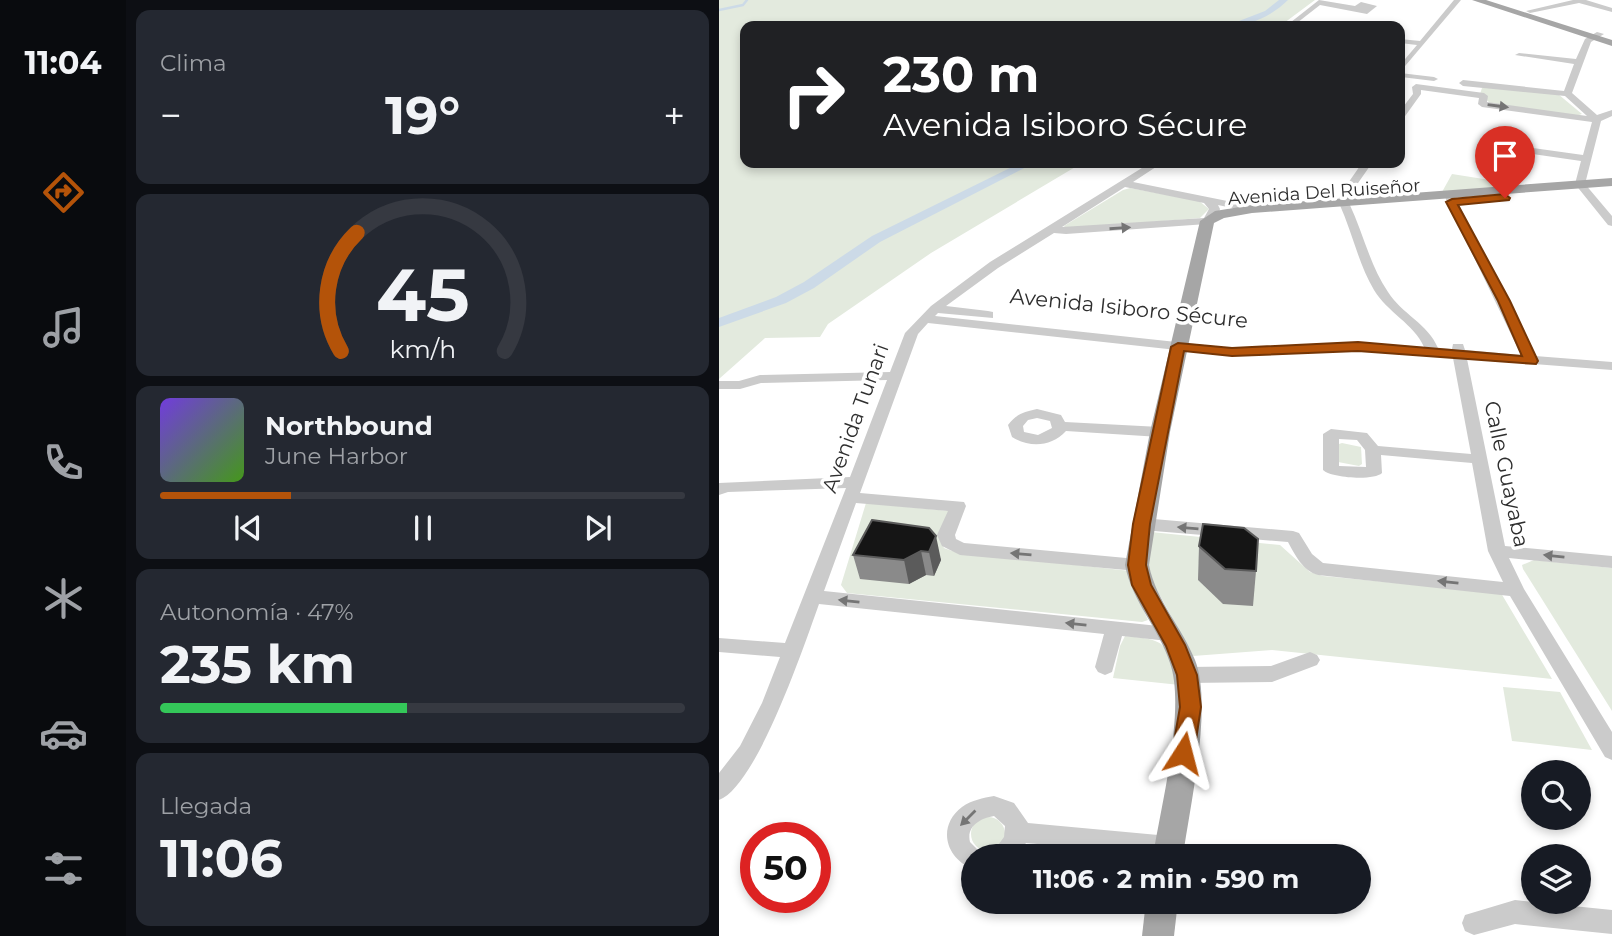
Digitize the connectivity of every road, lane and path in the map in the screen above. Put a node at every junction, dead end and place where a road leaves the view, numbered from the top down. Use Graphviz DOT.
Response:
graph roads {
  1 [pos="1458,0"];
  2 [pos="1477,0"];
  3 [pos="1492,0"];
  4 [pos="1581,1"];
  5 [pos="1321,2"];
  6 [pos="1356,8"];
  7 [pos="1612,10"];
  8 [pos="1530,11"];
  9 [pos="1296,21"];
  10 [pos="1596,35"];
  11 [pos="1612,40"];
  12 [pos="1405,41"];
  13 [pos="1421,43"];
  14 [pos="1519,55"];
  15 [pos="1580,62"];
  16 [pos="1405,64"];
  17 [pos="1405,71"];
  18 [pos="1405,78"];
  19 [pos="1479,85"];
  20 [pos="1414,92"];
  21 [pos="1474,94"];
  22 [pos="1571,98"];
  23 [pos="1603,105"];
  24 [pos="1405,108"];
  25 [pos="1612,113"];
  26 [pos="1597,120"];
  27 [pos="1505,147"];
  28 [pos="1587,159"];
  29 [pos="1149,168"];
  30 [pos="1364,168"];
  31 [pos="1612,182"];
  32 [pos="1125,184"];
  33 [pos="1582,188"];
  34 [pos="1612,189"];
  35 [pos="1450,198"];
  36 [pos="1208,201"];
  37 [pos="1345,207"];
  38 [pos="1252,209"];
  39 [pos="1207,221"];
  40 [pos="1612,223"];
  41 [pos="1052,229"];
  42 [pos="929,314"];
  43 [pos="1180,343"];
  44 [pos="1432,349"];
  45 [pos="1459,351"];
  46 [pos="1529,356"];
  47 [pos="1612,357"];
  48 [pos="1612,366"];
  49 [pos="894,376"];
  50 [pos="719,385"];
  51 [pos="1060,426"];
  52 [pos="1160,432"];
  53 [pos="1373,450"];
  54 [pos="1478,459"];
  55 [pos="719,490"];
  56 [pos="853,490"];
  57 [pos="1142,524"];
  58 [pos="1497,551"];
  59 [pos="1612,562"];
  60 [pos="1137,565"];
  61 [pos="1516,590"];
  62 [pos="815,597"];
  63 [pos="1115,628"];
  64 [pos="1168,634"];
  65 [pos="719,645"];
  66 [pos="793,651"];
  67 [pos="1310,660"];
  68 [pos="1105,667"];
  69 [pos="1187,675"];
  70 [pos="1610,744"];
  71 [pos="719,790"];
  72 [pos="1018,832"];
  73 [pos="1012,844"];
  74 [pos="1113,844"];
  75 [pos="1169,844"];
  76 [pos="961,846"];
  77 [pos="1161,914"];
  78 [pos="1612,922"];
  79 [pos="1474,923"];
  80 [pos="1158,936"];
  1 -- 13 [label="street"];
  2 -- 10 [label="main road"];
  3 -- 8 [label="main road"];
  4 -- 7 [label="street"];
  4 -- 8 [label="street"];
  5 -- 6 [label="street"];
  5 -- 9 [label="street"];
  8 -- 10 [label="main road"];
  10 -- 11 [label="main road"];
  10 -- 15 [label="street"];
  12 -- 13 [label="street"];
  13 -- 16 [label="street"];
  14 -- 15 [label="street"];
  15 -- 22 [label="street"];
  17 -- 19 [label="street"];
  18 -- 20 [label="street"];
  19 -- 21 [label="street"];
  19 -- 22 [label="street"];
  20 -- 21 [label="street"];
  20 -- 24 [label="street"];
  21 -- 26 [label="street, one-way"];
  22 -- 23 [label="street"];
  22 -- 26 [label="street"];
  25 -- 26 [label="street"];
  26 -- 28 [label="street"];
  27 -- 28 [label="street"];
  28 -- 33 [label="street"];
  29 -- 32 [label="street, Avenida Tunari"];
  30 -- 37 [label="street"];
  31 -- 33 [label="main road, Avenida Del Ruiseñor"];
  32 -- 36 [label="street, Avenida Del Ruiseñor"];
  32 -- 41 [label="street, Avenida Tunari"];
  33 -- 34 [label="main road, Avenida Del Ruiseñor"];
  33 -- 35 [label="main road, Avenida Del Ruiseñor"];
  33 -- 40 [label="street"];
  35 -- 37 [label="main road, Avenida Del Ruiseñor"];
  35 -- 46 [label="street"];
  36 -- 38 [label="street, Avenida Del Ruiseñor"];
  36 -- 39 [label="street"];
  37 -- 38 [label="main road, Avenida Del Ruiseñor"];
  37 -- 39 [label="main road, Avenida Del Ruiseñor"];
  37 -- 44 [label="street"];
  38 -- 39 [label="main road, Avenida Del Ruiseñor"];
  41 -- 39 [label="street, Avenida Del Ruiseñor, one-way"];
  39 -- 43 [label="main road"];
  41 -- 42 [label="street, Avenida Tunari"];
  42 -- 43 [label="street, Avenida Isiboro Sécure"];
  42 -- 49 [label="street, Avenida Tunari"];
  43 -- 44 [label="street, Avenida Isiboro Sécure"];
  43 -- 52 [label="main road"];
  44 -- 45 [label="street, Avenida Isiboro Sécure"];
  45 -- 46 [label="street, Avenida Isiboro Sécure"];
  45 -- 54 [label="street, Calle Guayaba"];
  46 -- 47 [label="street, Avenida Isiboro Sécure"];
  46 -- 48 [label="street, Avenida Isiboro Sécure"];
  49 -- 50 [label="street"];
  49 -- 56 [label="street, Avenida Tunari"];
  51 -- 52 [label="street"];
  52 -- 57 [label="main road"];
  53 -- 54 [label="street"];
  54 -- 58 [label="street, Calle Guayaba"];
  55 -- 56 [label="street"];
  60 -- 56 [label="street, one-way"];
  56 -- 62 [label="street, Avenida Tunari"];
  57 -- 60 [label="main road"];
  61 -- 57 [label="street, one-way"];
  59 -- 58 [label="street, one-way"];
  58 -- 61 [label="street, Calle Guayaba"];
  60 -- 64 [label="main road"];
  61 -- 70 [label="street, Calle Guayaba"];
  63 -- 62 [label="street, one-way"];
  62 -- 66 [label="street, Avenida Tunari"];
  63 -- 64 [label="street"];
  63 -- 68 [label="street"];
  64 -- 69 [label="main road"];
  65 -- 66 [label="street"];
  66 -- 71 [label="street, Avenida Tunari"];
  67 -- 69 [label="street"];
  69 -- 75 [label="main road"];
  72 -- 73 [label="street"];
  72 -- 74 [label="street"];
  72 -- 76 [label="street, one-way"];
  77 -- 80 [label="main road"];
  78 -- 79 [label="street"];
}
